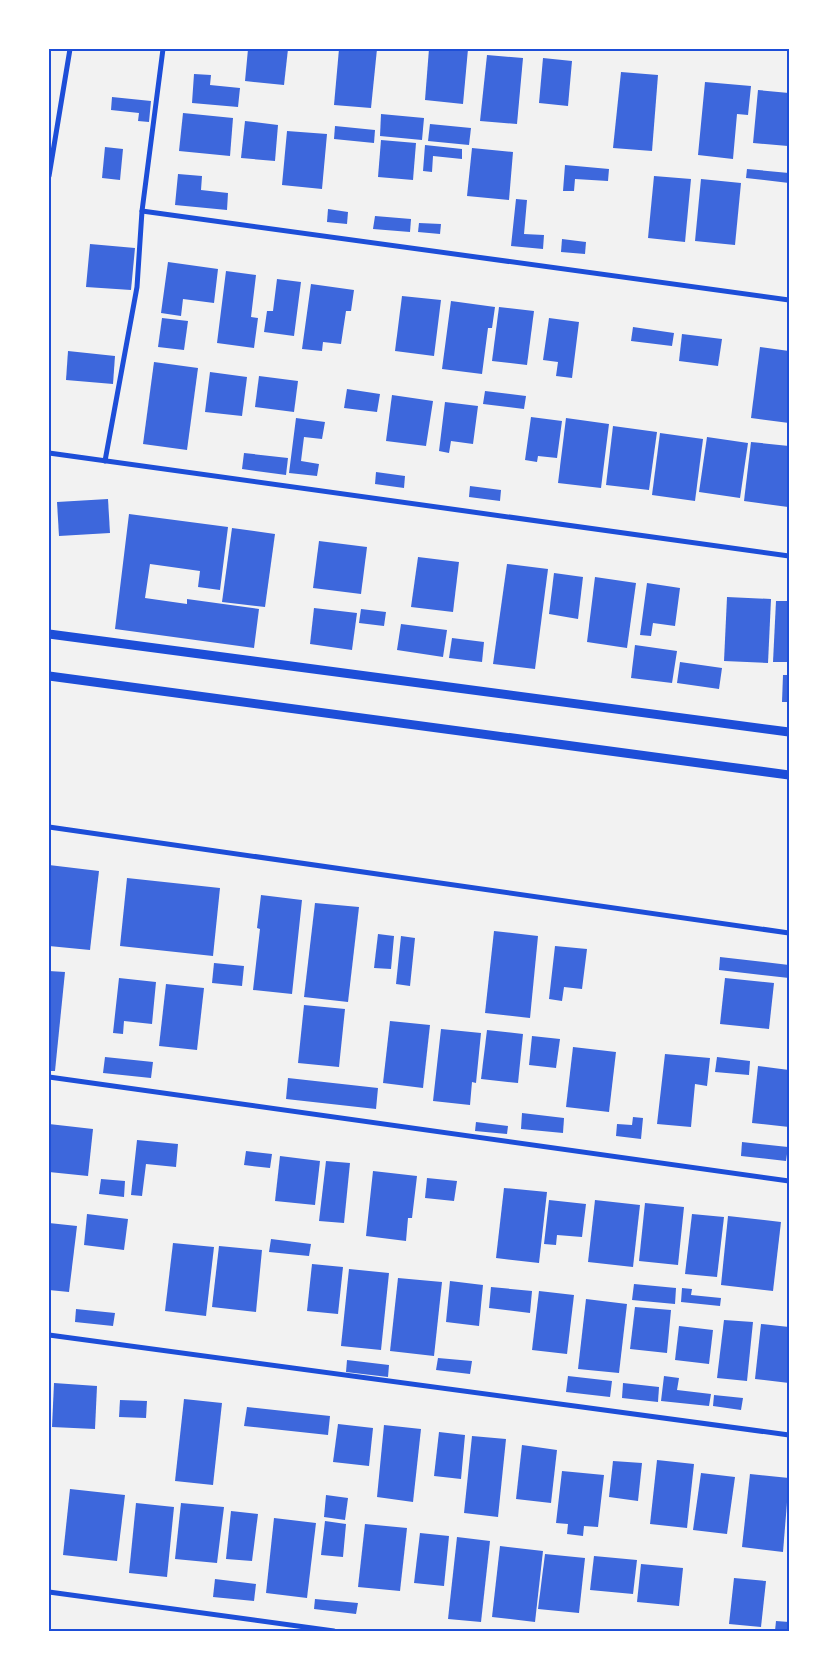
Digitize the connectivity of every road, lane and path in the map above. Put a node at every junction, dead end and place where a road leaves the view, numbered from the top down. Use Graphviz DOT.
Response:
graph roads {
  1 [pos="70,49"];
  2 [pos="163,49"];
  3 [pos="49,176"];
  4 [pos="142,210"];
  5 [pos="789,300"];
  6 [pos="49,453"];
  7 [pos="105,461"];
  8 [pos="789,556"];
  9 [pos="49,634"];
  10 [pos="49,676"];
  11 [pos="789,732"];
  12 [pos="789,775"];
  13 [pos="49,827"];
  14 [pos="789,933"];
  15 [pos="49,1077"];
  16 [pos="789,1181"];
  17 [pos="49,1336"];
  18 [pos="789,1435"];
  19 [pos="49,1592"];
  20 [pos="334,1631"];
  1 -- 3 [label="street"];
  2 -- 4 [label="street"];
  4 -- 5 [label="street"];
  4 -- 7 [label="street"];
  6 -- 7 [label="street"];
  7 -- 8 [label="street"];
  9 -- 11 [label="street"];
  10 -- 12 [label="street"];
  13 -- 14 [label="street"];
  15 -- 16 [label="street"];
  17 -- 18 [label="street"];
  19 -- 20 [label="street"];
}
